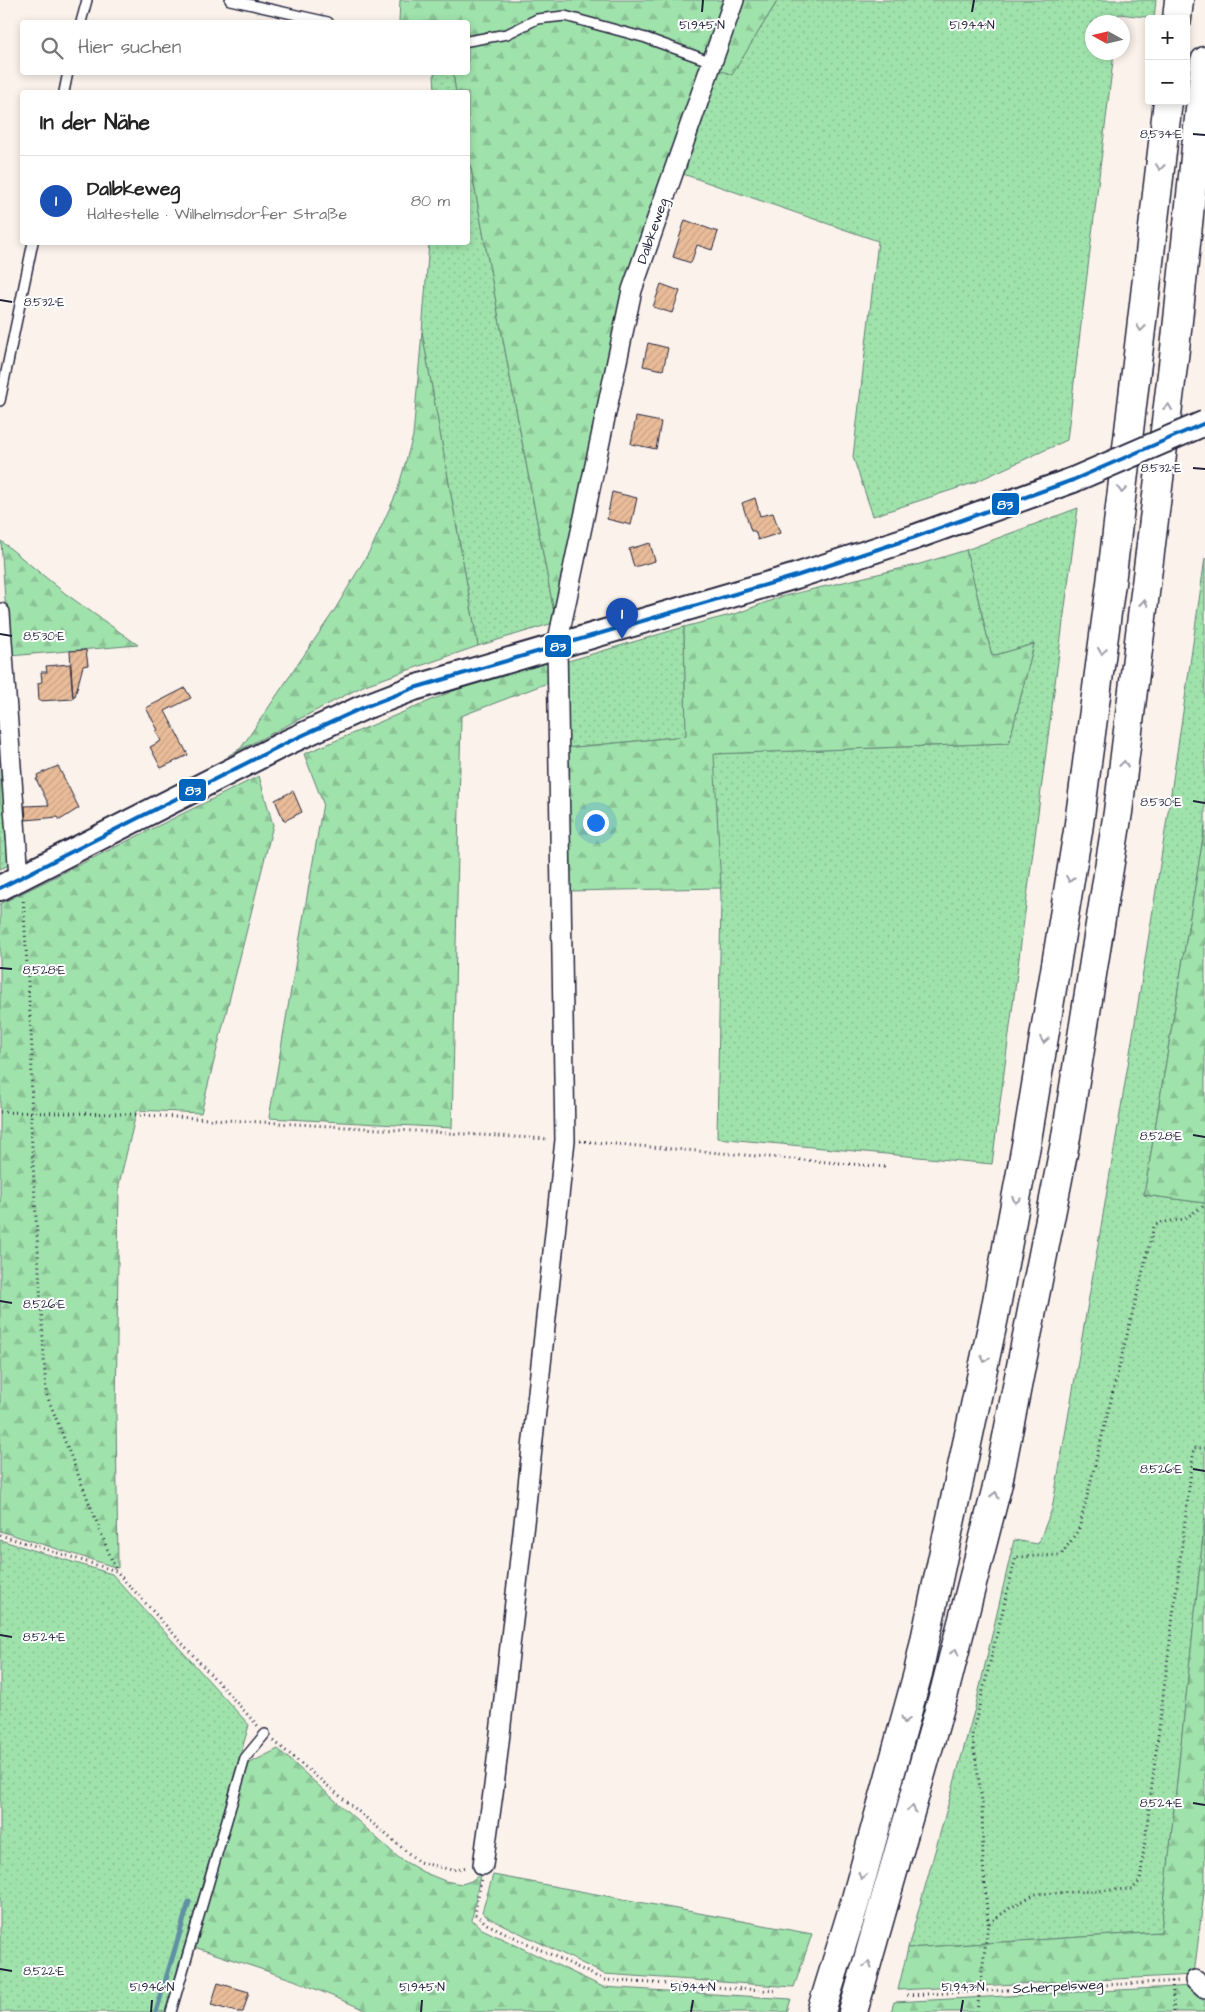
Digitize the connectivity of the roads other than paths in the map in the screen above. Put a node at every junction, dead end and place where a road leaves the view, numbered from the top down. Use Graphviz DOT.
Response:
graph roads {
  1 [pos="87,0"];
  2 [pos="230,0"];
  3 [pos="734,0"];
  4 [pos="1179,0"];
  5 [pos="1177,15"];
  6 [pos="82,20"];
  7 [pos="319,20"];
  8 [pos="470,41"];
  9 [pos="1205,61"];
  10 [pos="712,62"];
  11 [pos="67,75"];
  12 [pos="64,90"];
  13 [pos="1168,105"];
  14 [pos="1205,233"];
  15 [pos="32,245"];
  16 [pos="1175,349"];
  17 [pos="0,401"];
  18 [pos="1205,423"];
  19 [pos="0,613"];
  20 [pos="557,645"];
  21 [pos="10,882"];
  22 [pos="265,1734"];
  23 [pos="483,1865"];
  24 [pos="171,2012"];
  25 [pos="821,2012"];
  26 [pos="853,2012"];
  1 -- 6 [label="lane"];
  2 -- 7 [label="lane"];
  3 -- 10 [label="street, Dalbkeweg"];
  4 -- 5 [label="highway"];
  8 -- 10 [label="lane"];
  9 -- 16 [label="highway"];
  10 -- 20 [label="street, Dalbkeweg"];
  11 -- 12 [label="lane"];
  13 -- 25 [label="highway, one-way"];
  14 -- 16 [label="highway"];
  15 -- 17 [label="lane"];
  26 -- 16 [label="highway, one-way"];
  18 -- 20 [label="street, bridge"];
  19 -- 21 [label="street"];
  20 -- 21 [label="street"];
  20 -- 23 [label="street, Dalbkeweg"];
  22 -- 24 [label="lane"];
}
